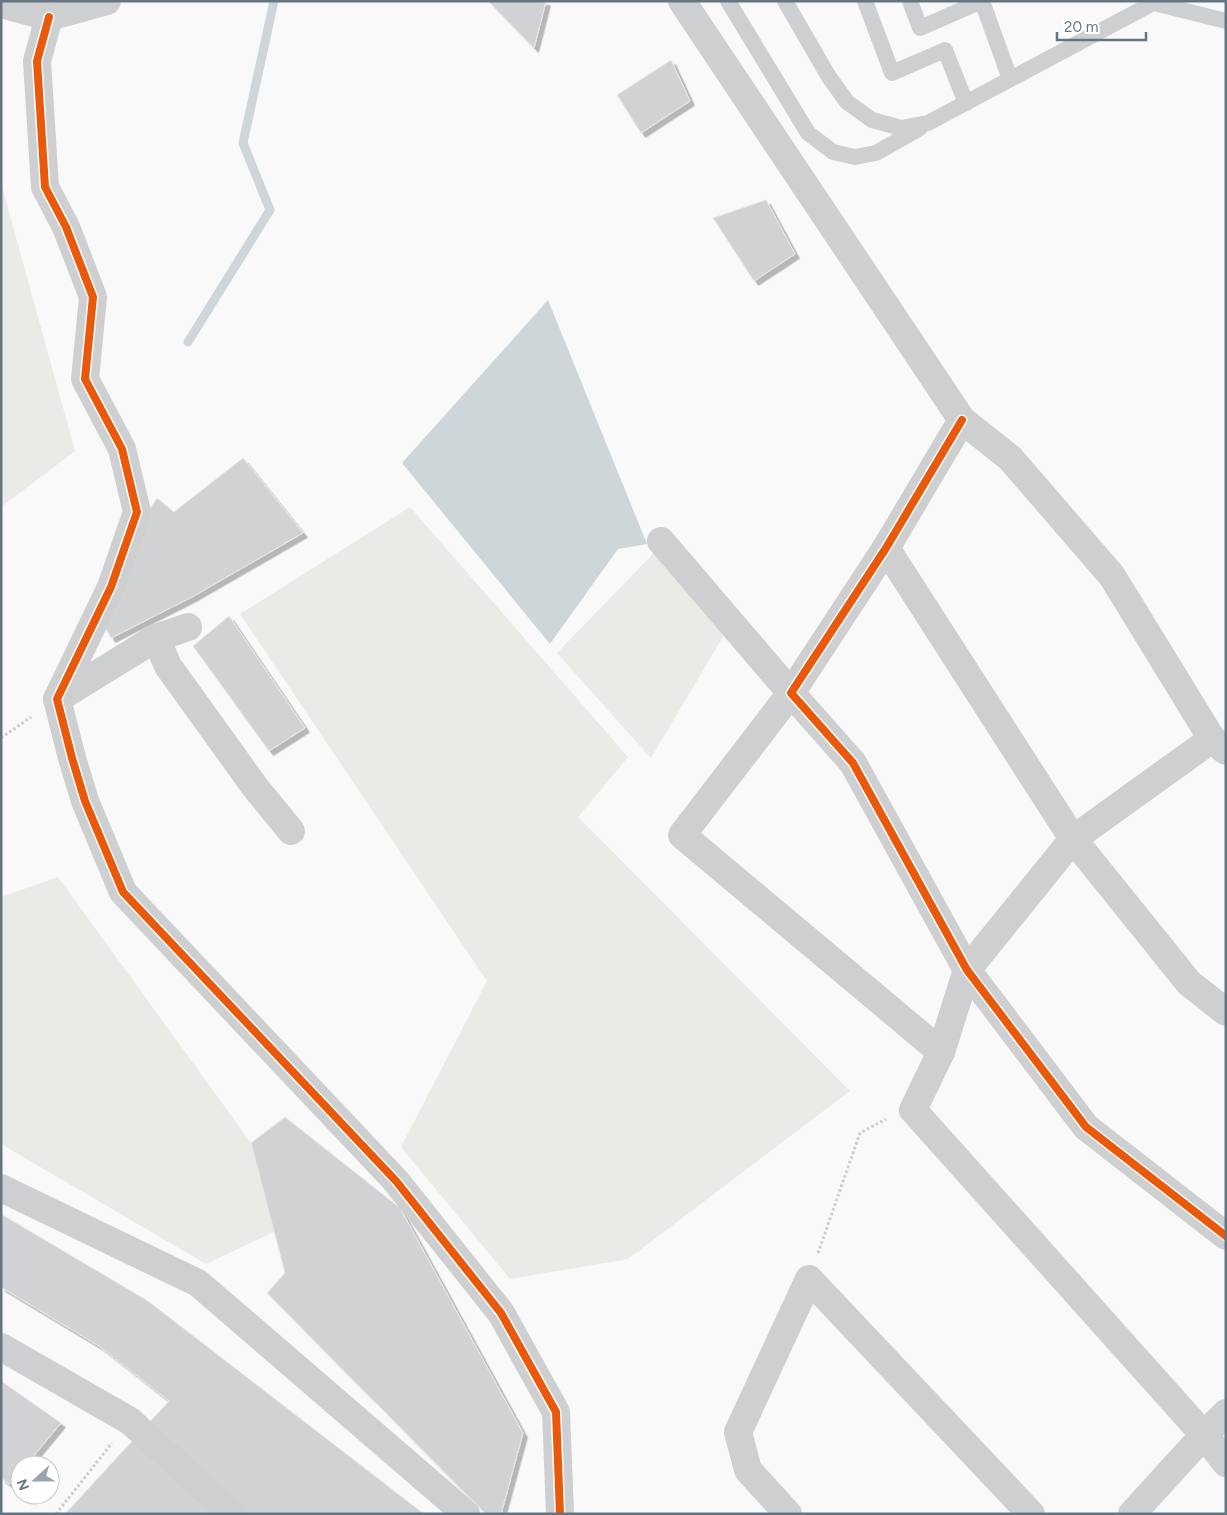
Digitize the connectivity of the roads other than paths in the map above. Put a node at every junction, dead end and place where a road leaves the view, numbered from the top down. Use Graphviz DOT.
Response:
graph roads {
  1 [pos="107,1"];
  2 [pos="682,1"];
  3 [pos="728,1"];
  4 [pos="785,1"];
  5 [pos="865,1"];
  6 [pos="910,1"];
  7 [pos="982,1"];
  8 [pos="1,4"];
  9 [pos="1147,4"];
  10 [pos="49,17"];
  11 [pos="1226,21"];
  12 [pos="1010,79"];
  13 [pos="966,103"];
  14 [pos="928,123"];
  15 [pos="962,420"];
  16 [pos="662,541"];
  17 [pos="886,548"];
  18 [pos="188,627"];
  19 [pos="156,638"];
  20 [pos="791,693"];
  21 [pos="57,699"];
  22 [pos="1219,745"];
  23 [pos="291,831"];
  24 [pos="1073,839"];
  25 [pos="967,970"];
  26 [pos="1226,1012"];
  27 [pos="941,1052"];
  28 [pos="1,1188"];
  29 [pos="1226,1236"];
  30 [pos="1,1346"];
  31 [pos="1226,1413"];
  32 [pos="1204,1435"];
  33 [pos="1226,1464"];
  34 [pos="232,1514"];
  35 [pos="466,1514"];
  36 [pos="560,1514"];
  37 [pos="788,1514"];
  38 [pos="1031,1514"];
  39 [pos="1132,1514"];
  1 -- 10 [label="street"];
  2 -- 15 [label="street"];
  3 -- 14 [label="lane"];
  4 -- 14 [label="lane"];
  5 -- 13 [label="lane"];
  6 -- 7 [label="lane"];
  7 -- 12 [label="lane"];
  8 -- 10 [label="street"];
  9 -- 11 [label="lane"];
  9 -- 12 [label="lane"];
  10 -- 21 [label="street"];
  12 -- 13 [label="lane"];
  13 -- 14 [label="lane"];
  15 -- 17 [label="street"];
  15 -- 22 [label="street"];
  16 -- 20 [label="street"];
  17 -- 20 [label="street"];
  17 -- 24 [label="street"];
  18 -- 19 [label="street"];
  19 -- 21 [label="street"];
  19 -- 23 [label="street"];
  20 -- 25 [label="street"];
  20 -- 27 [label="street"];
  21 -- 36 [label="street"];
  22 -- 24 [label="street"];
  24 -- 25 [label="street"];
  24 -- 26 [label="street"];
  25 -- 27 [label="street"];
  25 -- 29 [label="street"];
  27 -- 32 [label="street"];
  28 -- 35 [label="street"];
  30 -- 34 [label="street"];
  31 -- 32 [label="street"];
  32 -- 33 [label="street"];
  32 -- 39 [label="street"];
  37 -- 38 [label="street"];
}
